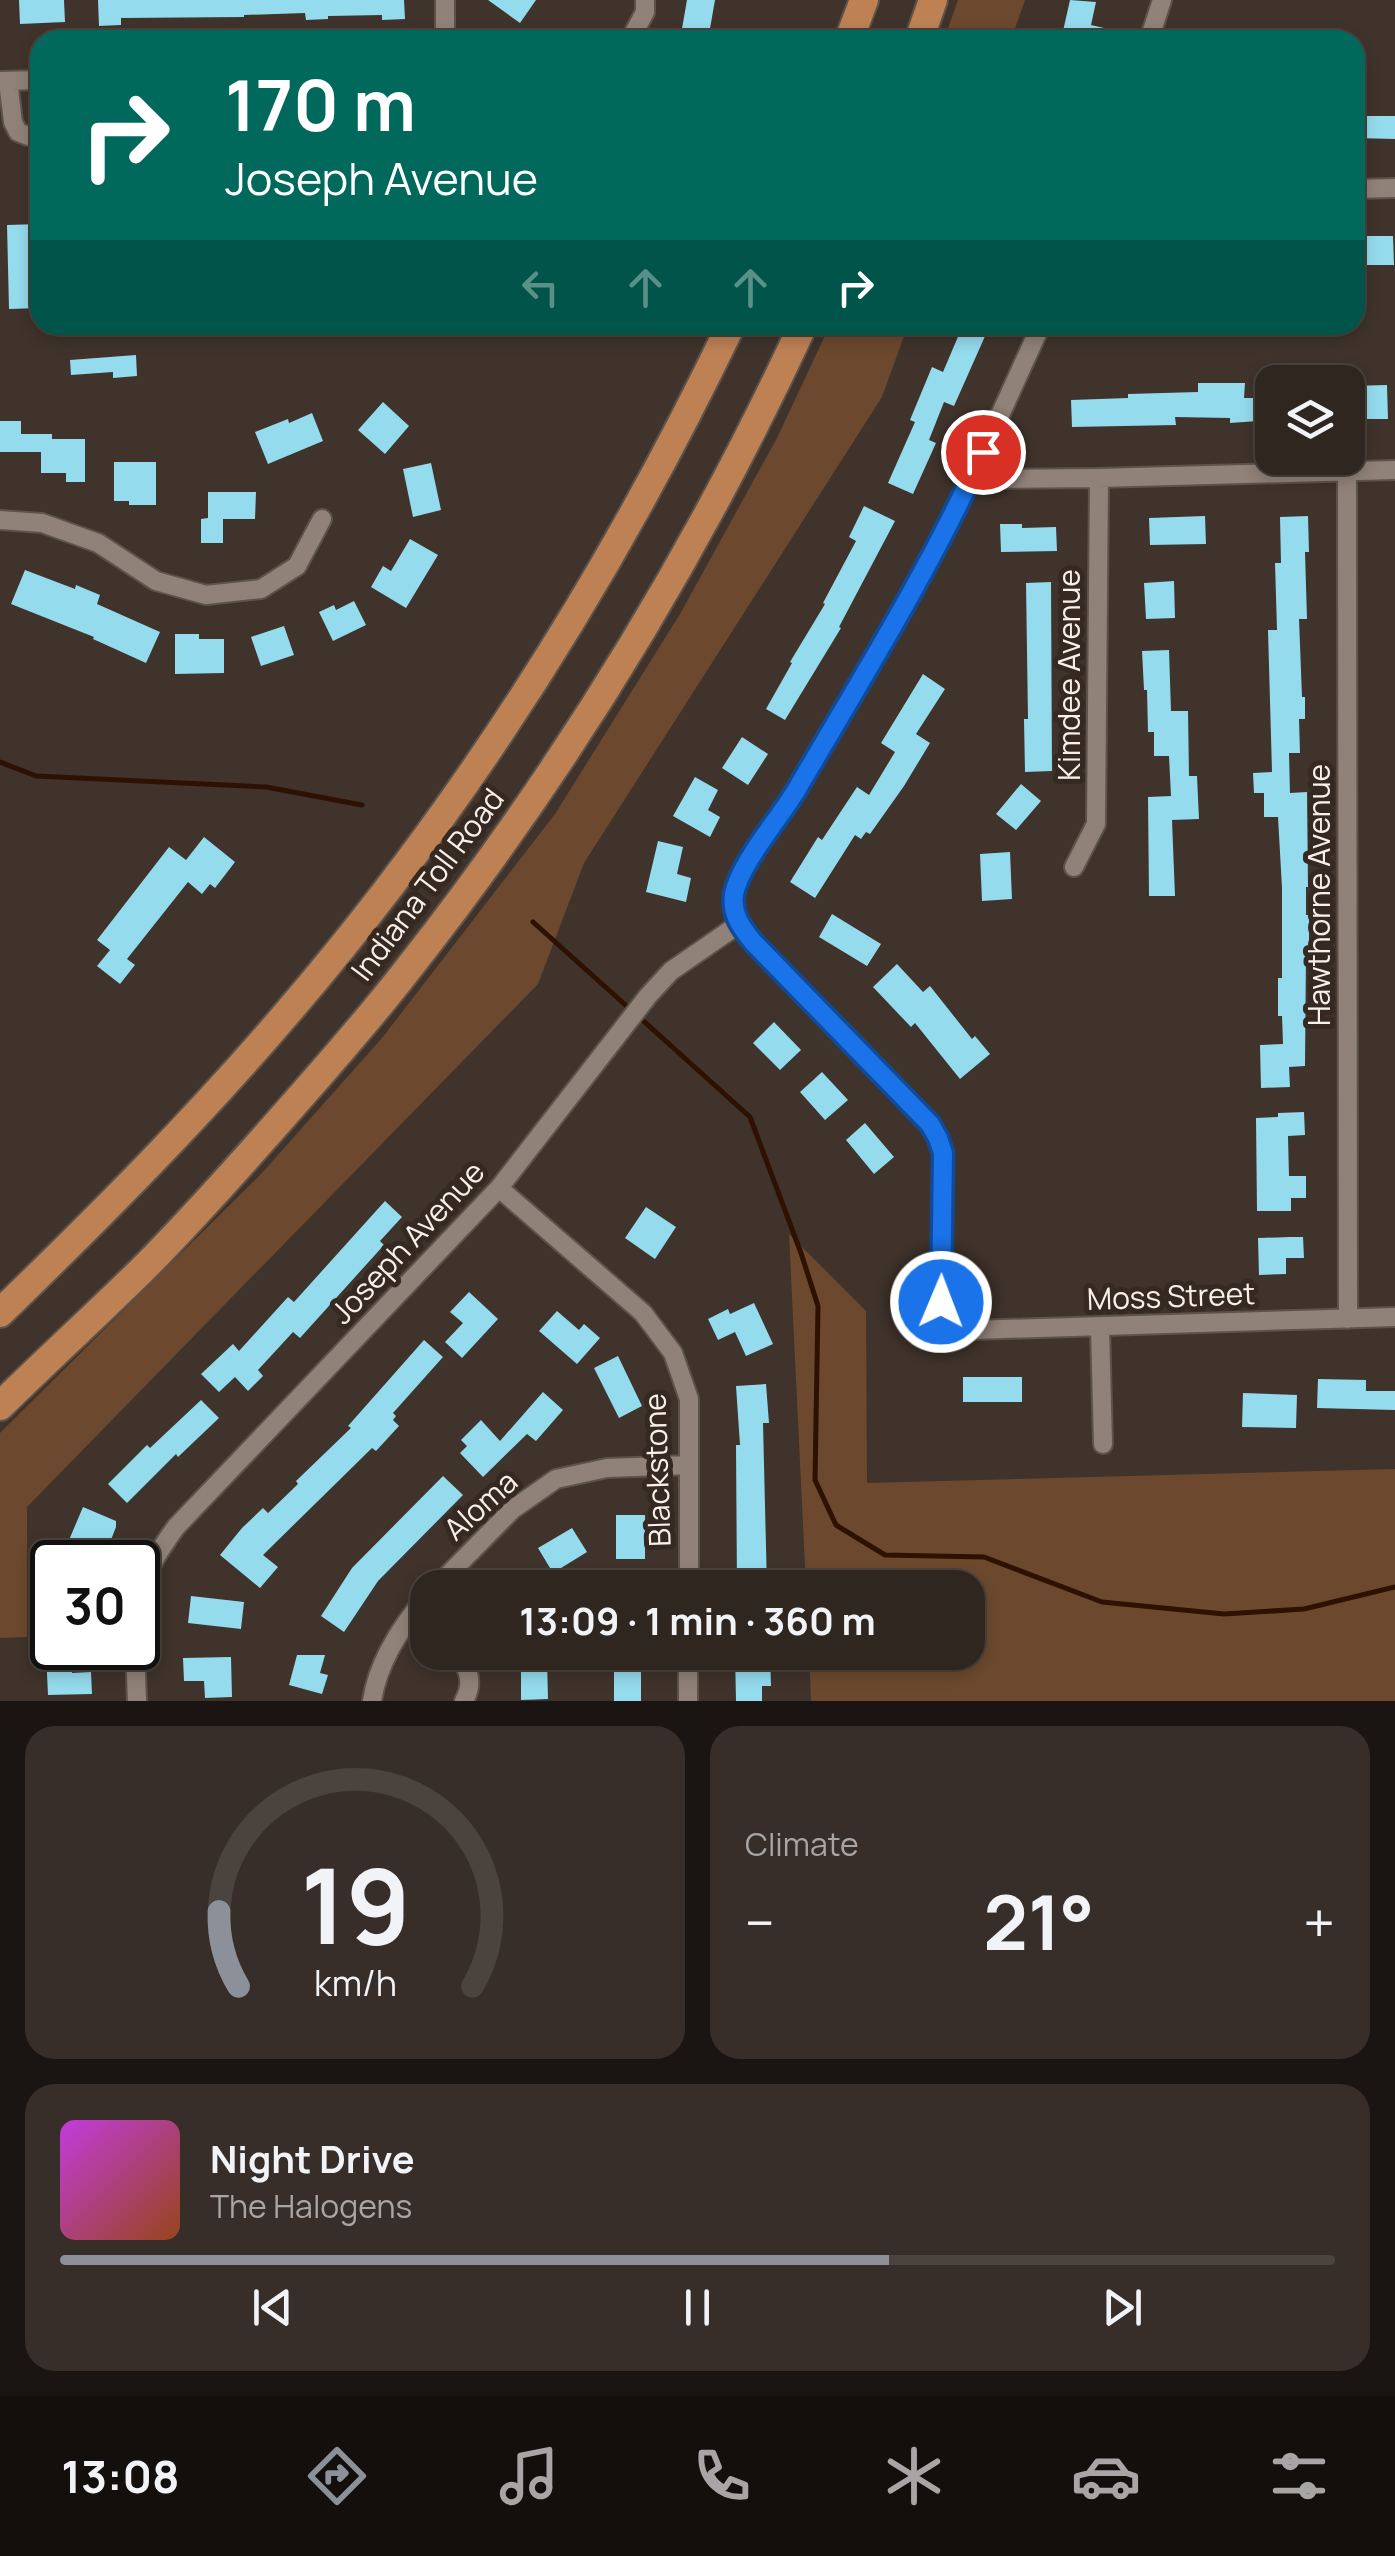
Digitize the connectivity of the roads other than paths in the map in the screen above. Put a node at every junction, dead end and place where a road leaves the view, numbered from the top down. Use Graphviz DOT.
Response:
graph roads {
  1 [pos="445,0"];
  2 [pos="645,0"];
  3 [pos="864,0"];
  4 [pos="933,0"];
  5 [pos="1162,0"];
  6 [pos="445,30"];
  7 [pos="635,30"];
  8 [pos="854,30"];
  9 [pos="922,30"];
  10 [pos="1152,30"];
  11 [pos="30,80"];
  12 [pos="4,81"];
  13 [pos="30,136"];
  14 [pos="1395,188"];
  15 [pos="1365,190"];
  16 [pos="726,335"];
  17 [pos="798,335"];
  18 [pos="1036,335"];
  19 [pos="1395,470"];
  20 [pos="1365,471"];
  21 [pos="1255,474"];
  22 [pos="1346,475"];
  23 [pos="1099,478"];
  24 [pos="971,479"];
  25 [pos="322,519"];
  26 [pos="0,520"];
  27 [pos="1074,867"];
  28 [pos="739,924"];
  29 [pos="499,1188"];
  30 [pos="0,1313"];
  31 [pos="1395,1317"];
  32 [pos="1348,1319"];
  33 [pos="1100,1326"];
  34 [pos="0,1406"];
  35 [pos="1102,1444"];
  36 [pos="690,1465"];
  37 [pos="160,1549"];
  38 [pos="452,1570"];
  39 [pos="689,1570"];
  40 [pos="410,1622"];
  41 [pos="135,1670"];
  42 [pos="468,1670"];
  43 [pos="688,1670"];
  44 [pos="136,1701"];
  45 [pos="372,1701"];
  46 [pos="464,1701"];
  47 [pos="688,1701"];
  1 -- 6 [label="street"];
  2 -- 7 [label="street"];
  3 -- 8 [label="highway"];
  4 -- 9 [label="highway"];
  5 -- 10 [label="street"];
  11 -- 12 [label="street"];
  12 -- 13 [label="street"];
  14 -- 15 [label="street"];
  16 -- 30 [label="highway, Indiana Toll Road"];
  17 -- 34 [label="highway, Indiana Toll Road"];
  18 -- 24 [label="street"];
  19 -- 20 [label="street"];
  21 -- 23 [label="street"];
  22 -- 32 [label="street, Hawthorne Avenue"];
  23 -- 24 [label="street"];
  23 -- 27 [label="street, Kimdee Avenue"];
  24 -- 28 [label="street"];
  25 -- 26 [label="street"];
  28 -- 29 [label="street, Joseph Avenue"];
  28 -- 33 [label="street, Moss Street"];
  29 -- 36 [label="street, Blackstone"];
  29 -- 37 [label="street, Joseph Avenue"];
  31 -- 32 [label="street, Moss Street"];
  32 -- 33 [label="street, Moss Street"];
  33 -- 35 [label="street"];
  36 -- 38 [label="street, Aloma"];
  36 -- 39 [label="street, Blackstone"];
  40 -- 45 [label="street"];
  41 -- 44 [label="street"];
  42 -- 46 [label="street"];
  43 -- 47 [label="street"];
}
